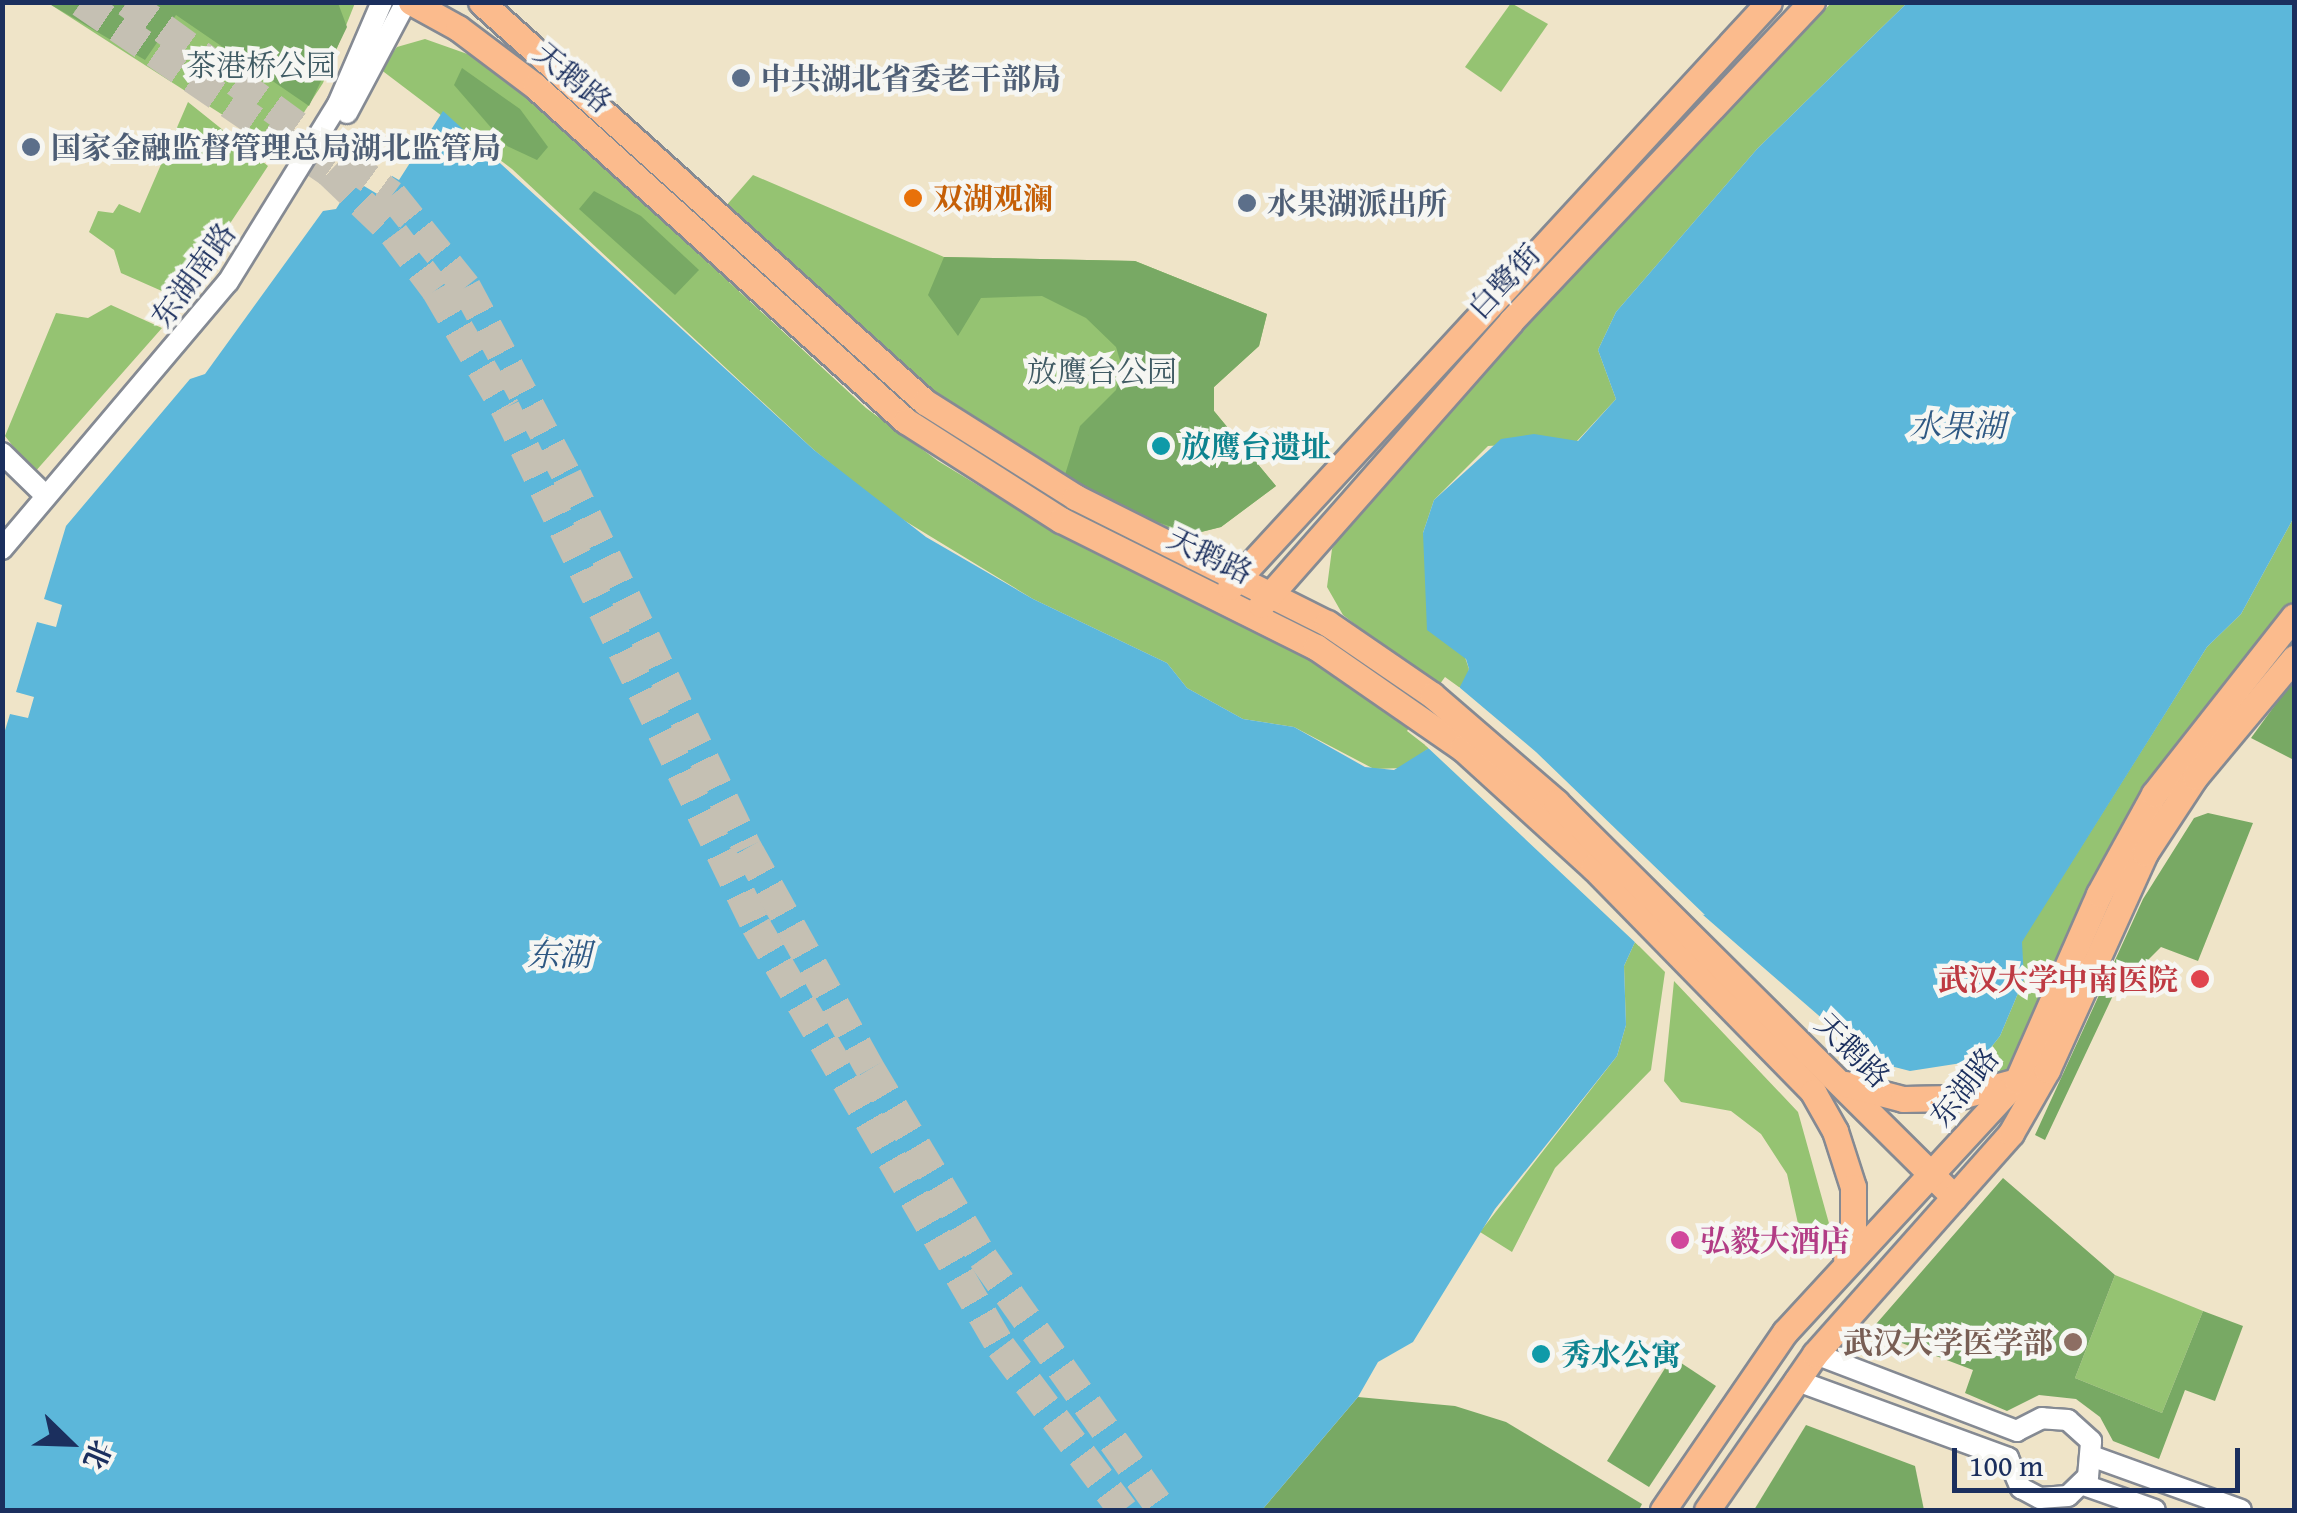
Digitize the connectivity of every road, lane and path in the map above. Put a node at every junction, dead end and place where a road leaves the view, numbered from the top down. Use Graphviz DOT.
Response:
graph roads {
  1 [pos="382,2"];
  2 [pos="409,2"];
  3 [pos="481,2"];
  4 [pos="1769,2"];
  5 [pos="1812,2"];
  6 [pos="228,282"];
  7 [pos="2,454"];
  8 [pos="43,494"];
  9 [pos="2,549"];
  10 [pos="1238,575"];
  11 [pos="1271,592"];
  12 [pos="1223,597"];
  13 [pos="1255,613"];
  14 [pos="2294,616"];
  15 [pos="2294,658"];
  16 [pos="1426,704"];
  17 [pos="1681,940"];
  18 [pos="1838,1081"];
  19 [pos="2016,1081"];
  20 [pos="1934,1176"];
  21 [pos="1954,1197"];
  22 [pos="1846,1260"];
  23 [pos="1815,1354"];
  24 [pos="1796,1380"];
  25 [pos="2094,1457"];
  26 [pos="2084,1484"];
  27 [pos="1663,1510"];
  28 [pos="1707,1510"];
  29 [pos="2155,1510"];
  30 [pos="2241,1510"];
  1 -- 6 [label="street, 东湖南路"];
  2 -- 6 [label="street"];
  2 -- 12 [label="main road, 天鹅路"];
  3 -- 10 [label="main road, 天鹅路"];
  4 -- 10 [label="main road, 白鹭街"];
  5 -- 11 [label="main road, 白鹭街"];
  6 -- 8 [label="street, 东湖南路"];
  7 -- 8 [label="street"];
  8 -- 9 [label="street, 东湖南路"];
  10 -- 11 [label="main road, 天鹅路"];
  10 -- 12 [label="main road, 白鹭街"];
  11 -- 13 [label="main road, 白鹭街"];
  11 -- 16 [label="main road, 天鹅路"];
  12 -- 13 [label="main road, 天鹅路"];
  13 -- 16 [label="main road, 天鹅路"];
  14 -- 19 [label="main road, 东湖路"];
  15 -- 21 [label="main road, 东湖路"];
  16 -- 17 [label="main road, 天鹅路"];
  17 -- 18 [label="main road, 天鹅路"];
  17 -- 22 [label="main road, 天鹅路"];
  18 -- 19 [label="main road"];
  18 -- 20 [label="main road, 天鹅路"];
  19 -- 20 [label="main road, 东湖路"];
  20 -- 21 [label="main road, 天鹅路"];
  20 -- 22 [label="main road, 东湖路"];
  21 -- 23 [label="main road, 东湖路"];
  22 -- 27 [label="main road, 东湖路"];
  23 -- 24 [label="main road, 东湖路"];
  23 -- 25 [label="street"];
  24 -- 26 [label="street"];
  24 -- 28 [label="main road, 东湖路"];
  25 -- 26 [label="street"];
  25 -- 30 [label="street"];
  26 -- 29 [label="street"];
}
